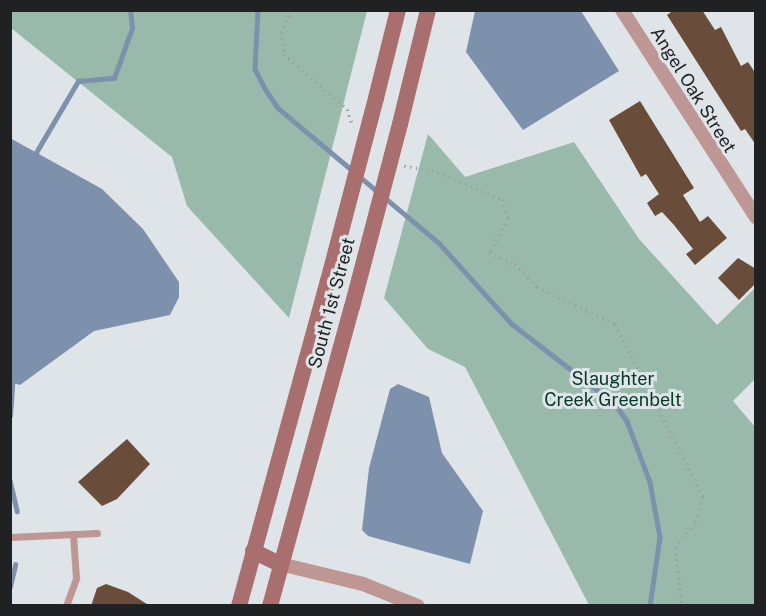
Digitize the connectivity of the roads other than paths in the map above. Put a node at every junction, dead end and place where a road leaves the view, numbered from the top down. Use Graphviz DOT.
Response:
graph roads {
  1 [pos="398,10"];
  2 [pos="428,10"];
  3 [pos="622,10"];
  4 [pos="756,217"];
  5 [pos="97,533"];
  6 [pos="73,534"];
  7 [pos="10,537"];
  8 [pos="253,551"];
  9 [pos="280,564"];
  10 [pos="66,606"];
  11 [pos="239,606"];
  12 [pos="270,606"];
  13 [pos="418,606"];
  1 -- 8 [label="main road, South 1st Street, bridge"];
  2 -- 9 [label="main road, South 1st Street, bridge"];
  3 -- 4 [label="street, Angel Oak Street"];
  5 -- 6 [label="lane"];
  6 -- 7 [label="lane"];
  6 -- 10 [label="lane"];
  8 -- 9 [label="main road"];
  8 -- 11 [label="main road, South 1st Street"];
  9 -- 12 [label="main road, South 1st Street"];
  9 -- 13 [label="street"];
}
